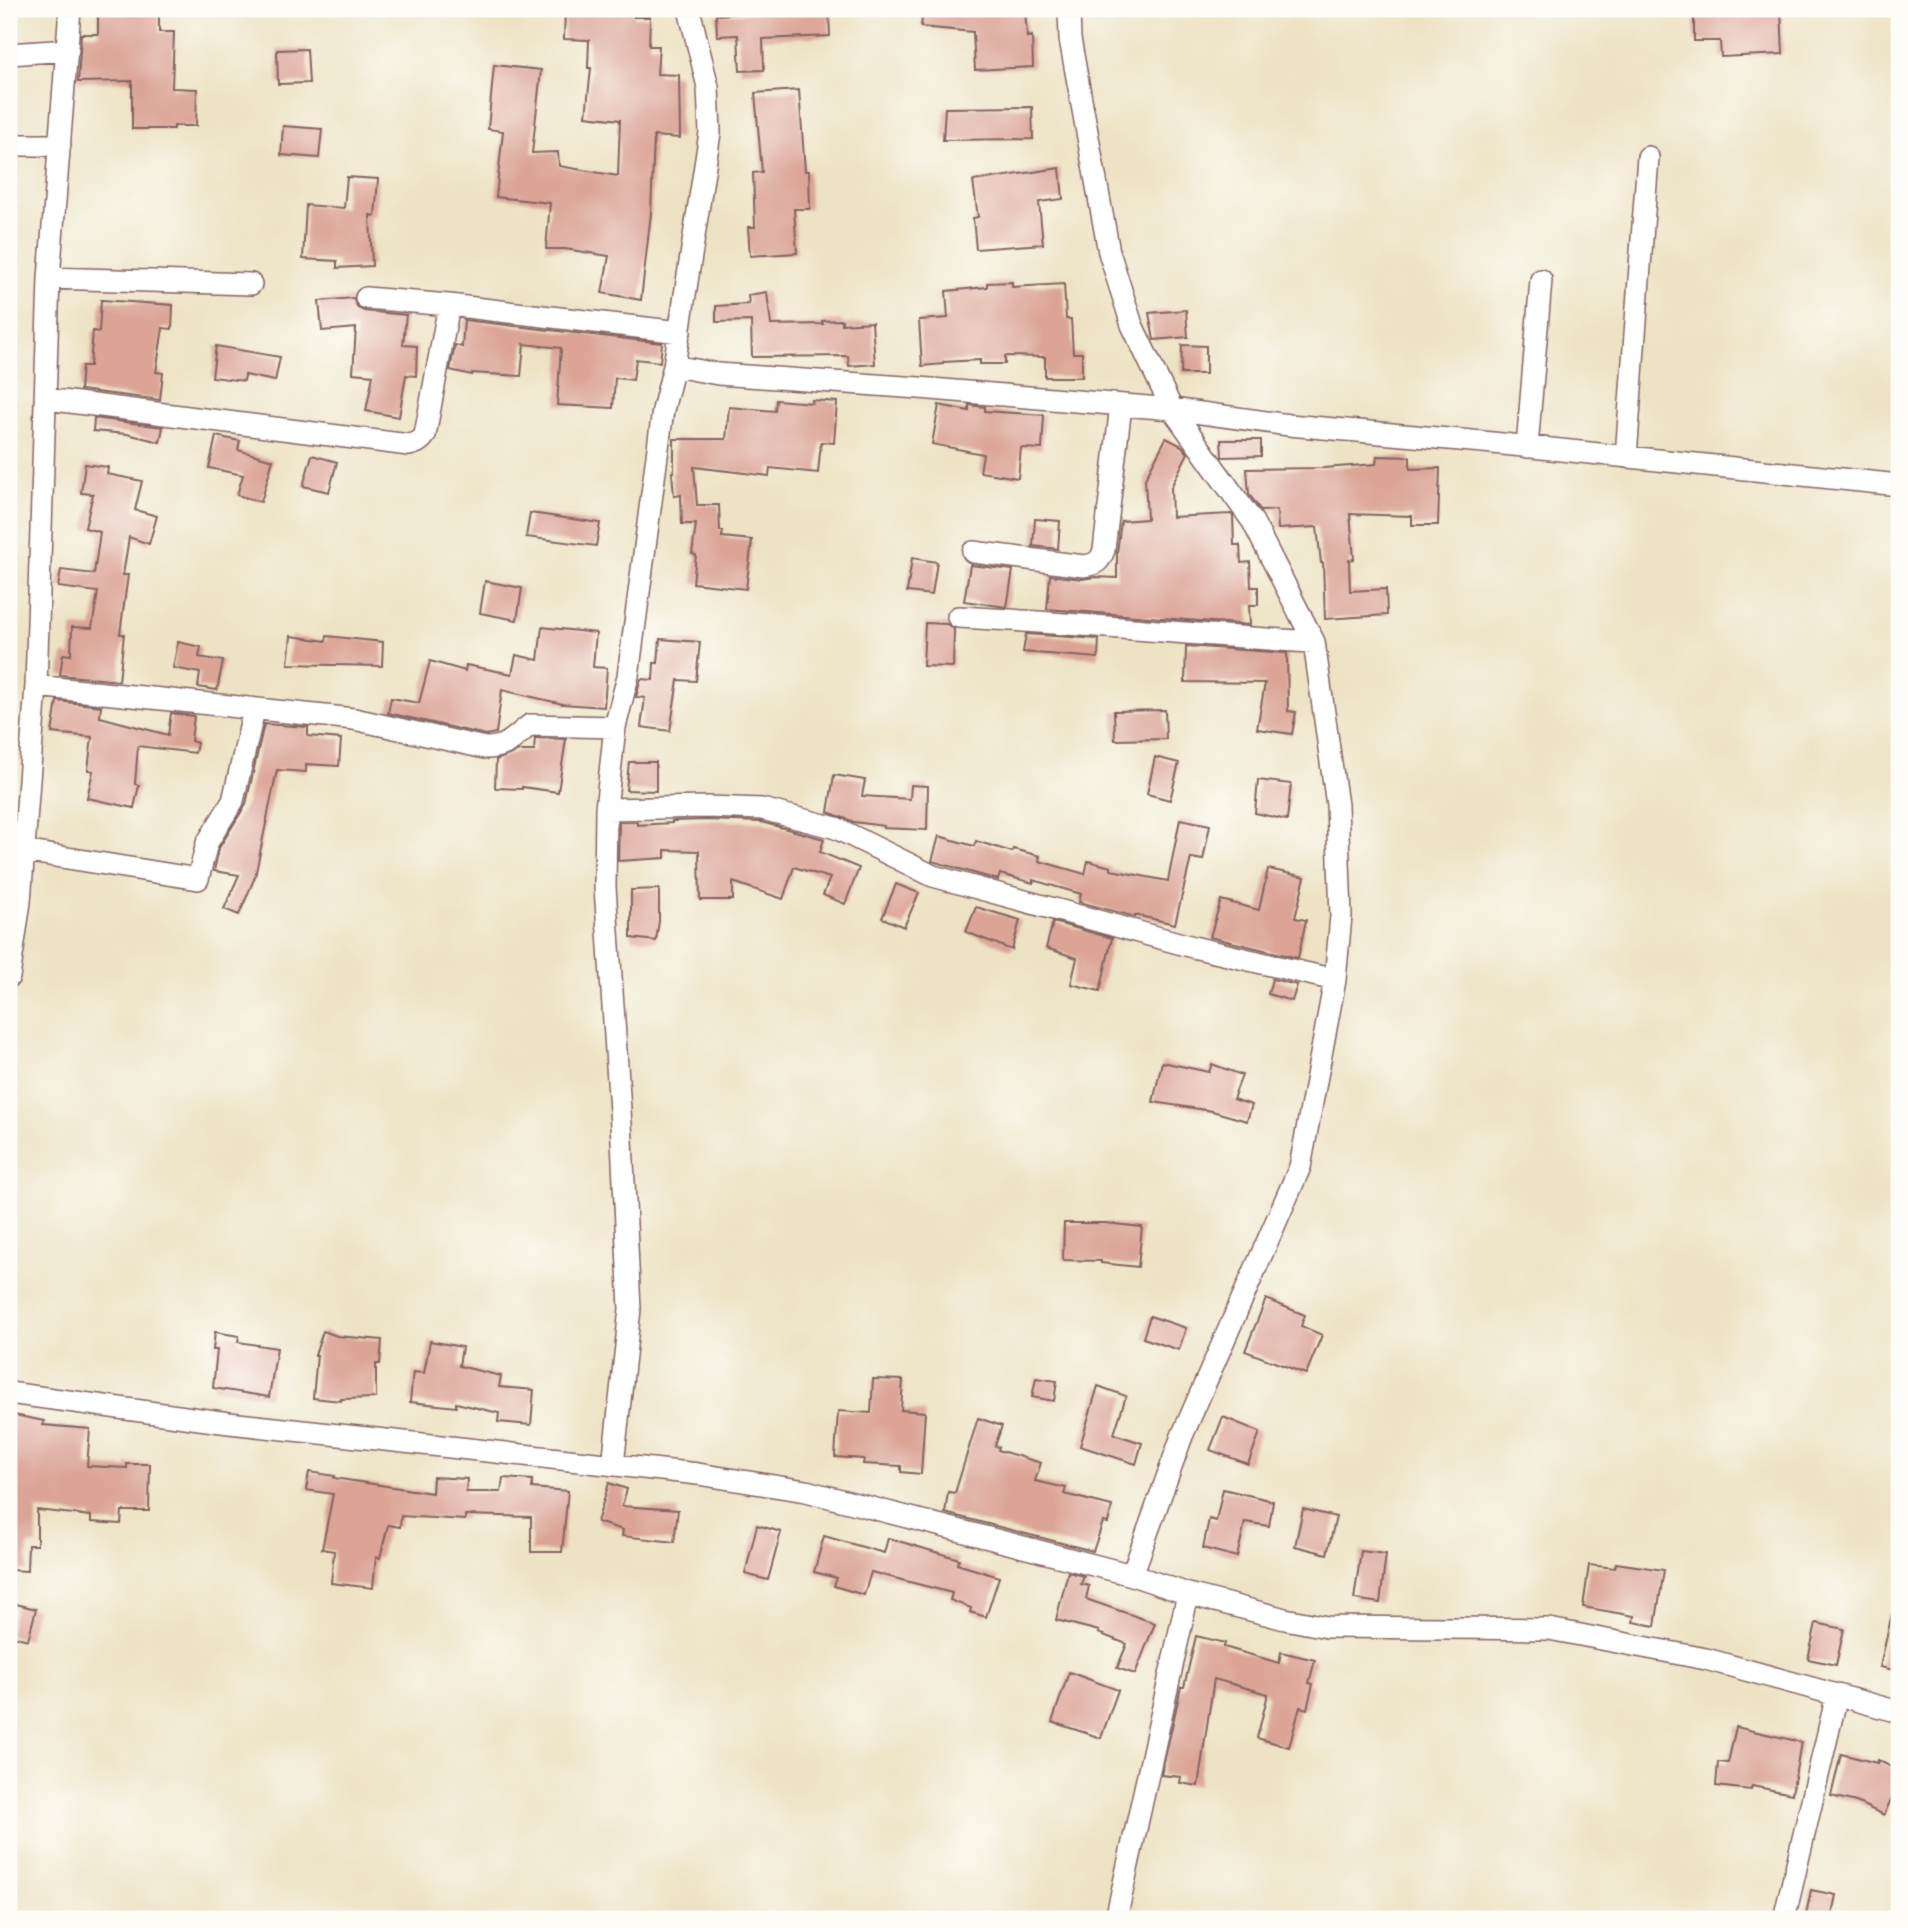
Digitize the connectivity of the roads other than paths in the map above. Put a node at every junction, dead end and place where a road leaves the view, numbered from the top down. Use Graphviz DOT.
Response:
graph roads {
  1 [pos="70,9"];
  2 [pos="689,9"];
  3 [pos="1069,9"];
  4 [pos="68,50"];
  5 [pos="9,54"];
  6 [pos="9,145"];
  7 [pos="60,145"];
  8 [pos="1648,157"];
  9 [pos="49,278"];
  10 [pos="1541,280"];
  11 [pos="251,284"];
  12 [pos="366,298"];
  13 [pos="449,305"];
  14 [pos="680,332"];
  15 [pos="674,366"];
  16 [pos="46,399"];
  17 [pos="1121,405"];
  18 [pos="1172,409"];
  19 [pos="1527,447"];
  20 [pos="1626,457"];
  21 [pos="1899,485"];
  22 [pos="973,552"];
  23 [pos="958,617"];
  24 [pos="1314,642"];
  25 [pos="36,686"];
  26 [pos="254,710"];
  27 [pos="615,727"];
  28 [pos="606,809"];
  29 [pos="24,851"];
  30 [pos="9,977"];
  31 [pos="1335,980"];
  32 [pos="9,1393"];
  33 [pos="613,1465"];
  34 [pos="1132,1575"];
  35 [pos="1188,1594"];
  36 [pos="1837,1695"];
  37 [pos="1899,1712"];
  38 [pos="1116,1919"];
  39 [pos="1784,1919"];
  1 -- 4 [label="street"];
  2 -- 14 [label="street"];
  3 -- 18 [label="street"];
  4 -- 5 [label="street"];
  4 -- 7 [label="street"];
  6 -- 7 [label="street"];
  7 -- 9 [label="street"];
  8 -- 20 [label="street"];
  9 -- 11 [label="street"];
  9 -- 16 [label="street"];
  10 -- 19 [label="street"];
  12 -- 13 [label="street"];
  13 -- 14 [label="street"];
  13 -- 16 [label="street"];
  14 -- 15 [label="street"];
  15 -- 17 [label="street"];
  15 -- 27 [label="street"];
  16 -- 25 [label="street"];
  17 -- 18 [label="street"];
  17 -- 22 [label="street"];
  18 -- 19 [label="street"];
  18 -- 24 [label="street"];
  19 -- 20 [label="street"];
  20 -- 21 [label="street"];
  23 -- 24 [label="street"];
  24 -- 31 [label="street"];
  25 -- 26 [label="street"];
  25 -- 29 [label="street"];
  26 -- 27 [label="street"];
  26 -- 29 [label="street"];
  27 -- 28 [label="street"];
  28 -- 31 [label="street"];
  28 -- 33 [label="street"];
  29 -- 30 [label="street"];
  31 -- 34 [label="street"];
  32 -- 33 [label="street"];
  33 -- 34 [label="street"];
  34 -- 35 [label="street"];
  35 -- 36 [label="street"];
  35 -- 38 [label="street"];
  36 -- 37 [label="street"];
  36 -- 39 [label="street"];
}
